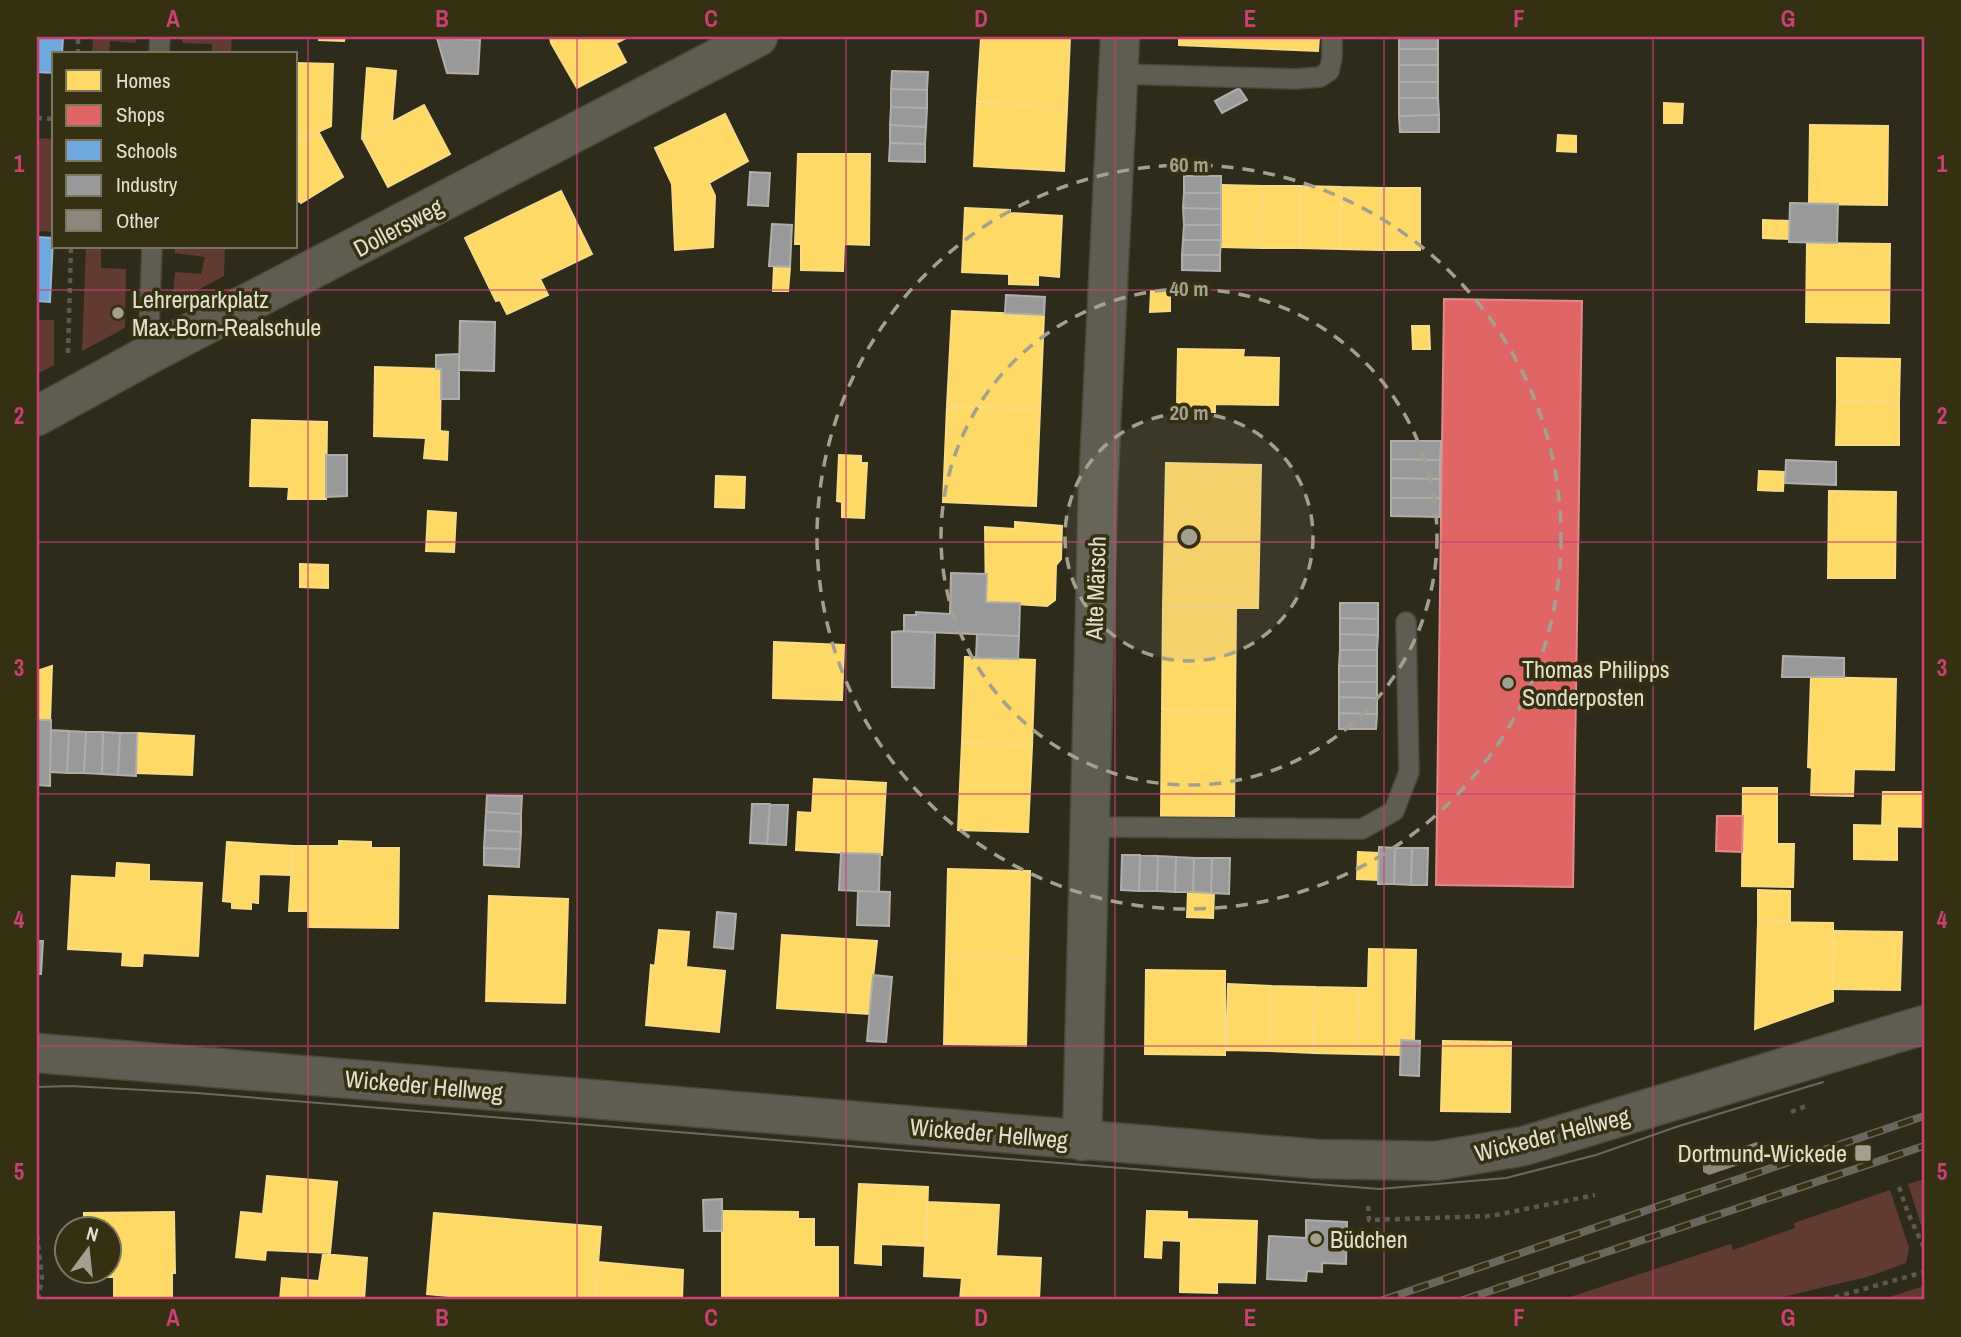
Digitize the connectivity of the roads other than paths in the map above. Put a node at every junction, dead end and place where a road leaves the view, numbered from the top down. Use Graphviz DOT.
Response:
graph roads {
  1 [pos="758,37"];
  2 [pos="1121,37"];
  3 [pos="1332,37"];
  4 [pos="1118,74"];
  5 [pos="152,248"];
  6 [pos="148,355"];
  7 [pos="52,408"];
  8 [pos="1406,622"];
  9 [pos="1088,827"];
  10 [pos="1924,1025"];
  11 [pos="37,1053"];
  12 [pos="1082,1140"];
  1 -- 6 [label="main road, Dollersweg"];
  2 -- 4 [label="street, Alte Märsch"];
  3 -- 4 [label="lane"];
  4 -- 9 [label="street, Alte Märsch"];
  5 -- 6 [label="lane"];
  6 -- 7 [label="main road, Dollersweg"];
  8 -- 9 [label="lane"];
  9 -- 12 [label="street, Alte Märsch"];
  10 -- 12 [label="street, Wickeder Hellweg"];
  11 -- 12 [label="street, Wickeder Hellweg"];
}
